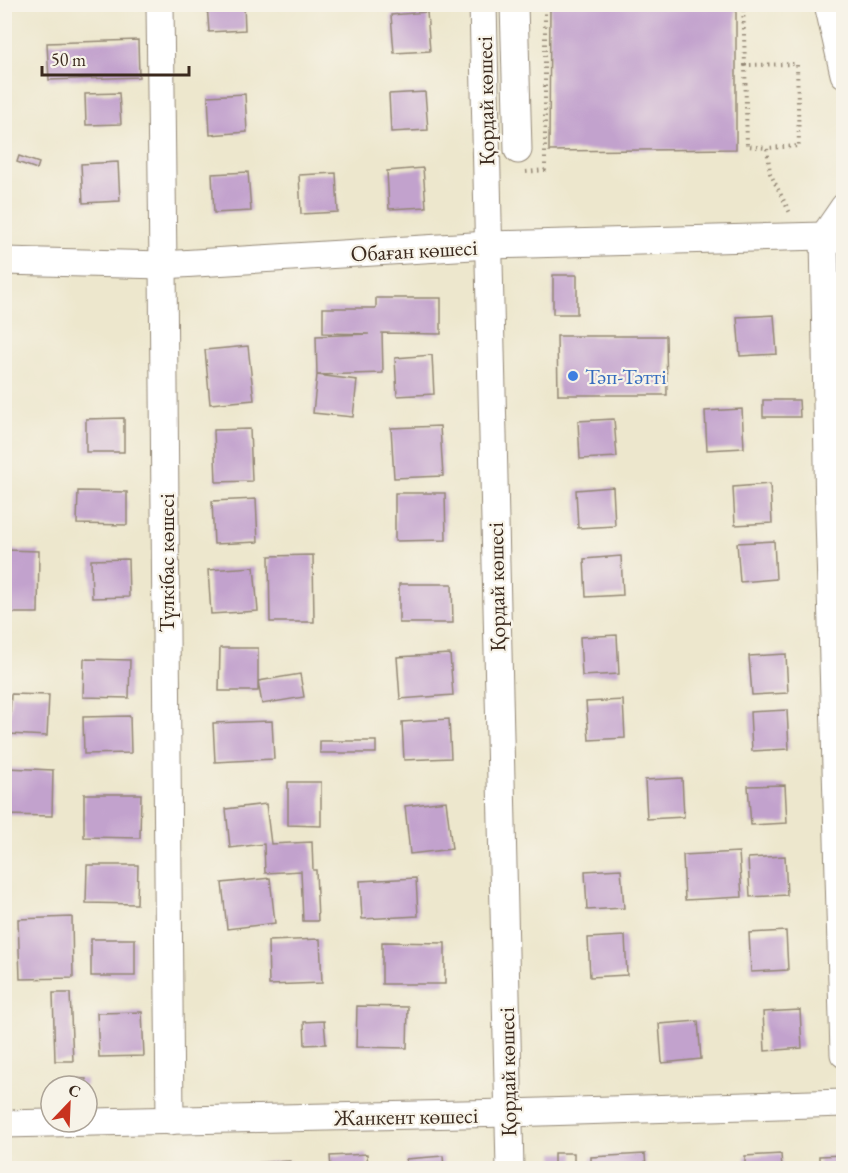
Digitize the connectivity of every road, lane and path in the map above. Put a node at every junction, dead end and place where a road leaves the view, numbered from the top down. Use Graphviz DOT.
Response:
graph roads {
  1 [pos="160,4"];
  2 [pos="483,4"];
  3 [pos="514,4"];
  4 [pos="743,4"];
  5 [pos="828,4"];
  6 [pos="745,65"];
  7 [pos="843,74"];
  8 [pos="767,148"];
  9 [pos="518,150"];
  10 [pos="843,207"];
  11 [pos="790,213"];
  12 [pos="834,238"];
  13 [pos="489,245"];
  14 [pos="4,261"];
  15 [pos="163,265"];
  16 [pos="836,517"];
  17 [pos="843,1054"];
  18 [pos="843,1103"];
  19 [pos="508,1113"];
  20 [pos="170,1121"];
  21 [pos="4,1124"];
  22 [pos="510,1168"];
  1 -- 15 [label="street, Түлкібас көшесі"];
  2 -- 13 [label="street, Қордай көшесі"];
  3 -- 9 [label="street"];
  4 -- 6 [label="path"];
  5 -- 7 [label="street"];
  6 -- 8 [label="path"];
  6 -- 8 [label="path"];
  8 -- 11 [label="path"];
  10 -- 12 [label="street"];
  12 -- 13 [label="street, Обаған көшесі"];
  12 -- 16 [label="street"];
  13 -- 15 [label="street, Обаған көшесі"];
  13 -- 19 [label="street, Қордай көшесі"];
  14 -- 15 [label="street, Обаған көшесі"];
  15 -- 20 [label="street, Түлкібас көшесі"];
  16 -- 17 [label="street"];
  18 -- 19 [label="street, Жанкент көшесі"];
  19 -- 20 [label="street, Жанкент көшесі"];
  19 -- 22 [label="street, Қордай көшесі"];
  20 -- 21 [label="street, Жанкент көшесі"];
}
